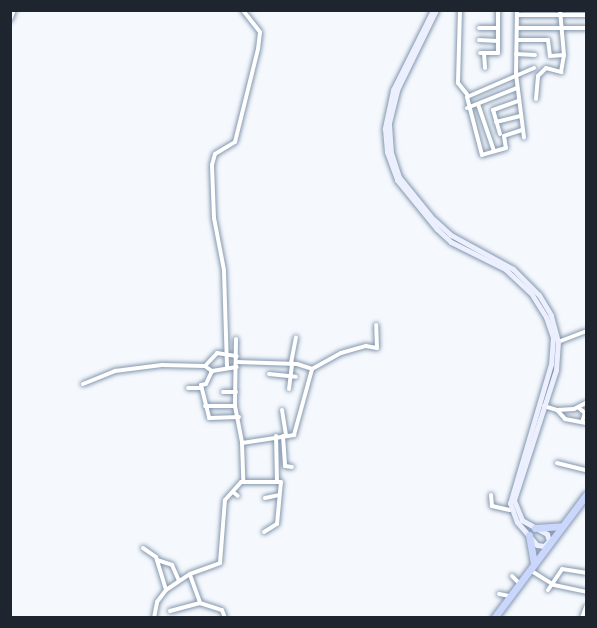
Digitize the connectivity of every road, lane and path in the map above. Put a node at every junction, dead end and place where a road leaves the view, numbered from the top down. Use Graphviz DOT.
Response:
graph roads {
  1 [pos="14,10"];
  2 [pos="243,10"];
  3 [pos="435,10"];
  4 [pos="460,10"];
  5 [pos="498,10"];
  6 [pos="517,13"];
  7 [pos="560,13"];
  8 [pos="586,15"];
  9 [pos="10,20"];
  10 [pos="479,28"];
  11 [pos="498,28"];
  12 [pos="517,28"];
  13 [pos="560,28"];
  14 [pos="586,28"];
  15 [pos="479,40"];
  16 [pos="517,40"];
  17 [pos="498,41"];
  18 [pos="516,54"];
  19 [pos="535,55"];
  20 [pos="564,55"];
  21 [pos="486,68"];
  22 [pos="534,68"];
  23 [pos="516,74"];
  24 [pos="518,88"];
  25 [pos="467,94"];
  26 [pos="536,99"];
  27 [pos="518,101"];
  28 [pos="478,104"];
  29 [pos="467,108"];
  30 [pos="520,116"];
  31 [pos="496,122"];
  32 [pos="522,130"];
  33 [pos="500,134"];
  34 [pos="524,137"];
  35 [pos="494,152"];
  36 [pos="376,325"];
  37 [pos="586,331"];
  38 [pos="296,337"];
  39 [pos="236,339"];
  40 [pos="558,342"];
  41 [pos="228,352"];
  42 [pos="237,356"];
  43 [pos="291,363"];
  44 [pos="237,364"];
  45 [pos="205,366"];
  46 [pos="227,367"];
  47 [pos="312,369"];
  48 [pos="212,371"];
  49 [pos="269,374"];
  50 [pos="293,376"];
  51 [pos="83,384"];
  52 [pos="188,388"];
  53 [pos="201,388"];
  54 [pos="289,390"];
  55 [pos="224,392"];
  56 [pos="236,392"];
  57 [pos="586,403"];
  58 [pos="205,406"];
  59 [pos="235,406"];
  60 [pos="544,406"];
  61 [pos="579,408"];
  62 [pos="282,410"];
  63 [pos="557,410"];
  64 [pos="238,417"];
  65 [pos="584,423"];
  66 [pos="276,436"];
  67 [pos="284,436"];
  68 [pos="242,443"];
  69 [pos="557,463"];
  70 [pos="292,467"];
  71 [pos="586,470"];
  72 [pos="243,480"];
  73 [pos="277,482"];
  74 [pos="233,492"];
  75 [pos="279,495"];
  76 [pos="491,495"];
  77 [pos="238,496"];
  78 [pos="265,498"];
  79 [pos="586,498"];
  80 [pos="510,510"];
  81 [pos="562,526"];
  82 [pos="264,532"];
  83 [pos="533,532"];
  84 [pos="548,544"];
  85 [pos="143,548"];
  86 [pos="157,560"];
  87 [pos="532,568"];
  88 [pos="190,573"];
  89 [pos="586,573"];
  90 [pos="512,576"];
  91 [pos="179,581"];
  92 [pos="519,583"];
  93 [pos="553,583"];
  94 [pos="166,590"];
  95 [pos="548,590"];
  96 [pos="586,592"];
  97 [pos="499,594"];
  98 [pos="510,596"];
  99 [pos="200,603"];
  100 [pos="586,608"];
  101 [pos="170,611"];
  102 [pos="154,618"];
  103 [pos="225,618"];
  104 [pos="494,618"];
  105 [pos="582,618"];
  1 -- 9 [label="street"];
  2 -- 41 [label="street"];
  3 -- 40 [label="main road"];
  3 -- 60 [label="main road"];
  4 -- 25 [label="street"];
  5 -- 11 [label="street"];
  6 -- 7 [label="street"];
  6 -- 12 [label="street"];
  7 -- 8 [label="street"];
  7 -- 13 [label="street"];
  10 -- 11 [label="street"];
  11 -- 17 [label="street"];
  12 -- 13 [label="street"];
  12 -- 16 [label="street"];
  13 -- 14 [label="street"];
  13 -- 20 [label="street"];
  15 -- 17 [label="street"];
  16 -- 18 [label="street"];
  16 -- 20 [label="street"];
  17 -- 21 [label="street"];
  18 -- 19 [label="street"];
  18 -- 23 [label="street"];
  20 -- 26 [label="street"];
  22 -- 23 [label="street"];
  23 -- 24 [label="street"];
  23 -- 25 [label="street"];
  24 -- 27 [label="street"];
  24 -- 28 [label="street"];
  25 -- 29 [label="street"];
  27 -- 30 [label="street"];
  27 -- 31 [label="street"];
  28 -- 29 [label="street"];
  28 -- 35 [label="street"];
  29 -- 35 [label="street"];
  30 -- 31 [label="street"];
  30 -- 32 [label="street"];
  31 -- 33 [label="street"];
  32 -- 34 [label="street"];
  32 -- 35 [label="street"];
  36 -- 47 [label="street"];
  37 -- 40 [label="street"];
  38 -- 43 [label="street"];
  39 -- 42 [label="street"];
  40 -- 60 [label="main road"];
  41 -- 42 [label="street"];
  41 -- 45 [label="street"];
  41 -- 46 [label="street"];
  42 -- 44 [label="street"];
  43 -- 44 [label="street"];
  43 -- 47 [label="street"];
  43 -- 50 [label="street"];
  44 -- 46 [label="street"];
  44 -- 56 [label="street"];
  45 -- 48 [label="street"];
  45 -- 51 [label="street"];
  46 -- 48 [label="street"];
  47 -- 67 [label="street"];
  48 -- 53 [label="street"];
  49 -- 50 [label="street"];
  50 -- 54 [label="street"];
  52 -- 53 [label="street"];
  53 -- 58 [label="street"];
  55 -- 56 [label="street"];
  56 -- 59 [label="street"];
  57 -- 61 [label="street"];
  58 -- 59 [label="street"];
  58 -- 64 [label="street"];
  59 -- 64 [label="street"];
  60 -- 63 [label="street"];
  60 -- 80 [label="main road"];
  60 -- 83 [label="main road"];
  61 -- 63 [label="street"];
  61 -- 65 [label="street"];
  62 -- 67 [label="street"];
  63 -- 65 [label="street"];
  64 -- 68 [label="street"];
  66 -- 67 [label="street"];
  66 -- 68 [label="street"];
  66 -- 73 [label="street"];
  67 -- 70 [label="street"];
  68 -- 72 [label="street"];
  69 -- 71 [label="street"];
  72 -- 73 [label="street"];
  72 -- 74 [label="street"];
  73 -- 75 [label="street"];
  74 -- 77 [label="street"];
  74 -- 88 [label="street"];
  75 -- 78 [label="street"];
  75 -- 82 [label="street"];
  76 -- 80 [label="street"];
  79 -- 81 [label="highway"];
  80 -- 83 [label="main road"];
  81 -- 83 [label="highway"];
  81 -- 84 [label="highway"];
  83 -- 84 [label="main road"];
  83 -- 84 [label="main road"];
  83 -- 87 [label="highway"];
  84 -- 87 [label="highway"];
  85 -- 86 [label="street"];
  86 -- 91 [label="street"];
  86 -- 94 [label="street"];
  87 -- 92 [label="highway"];
  87 -- 93 [label="street"];
  88 -- 91 [label="street"];
  88 -- 99 [label="street"];
  89 -- 93 [label="street"];
  90 -- 92 [label="street"];
  91 -- 94 [label="street"];
  92 -- 98 [label="highway"];
  93 -- 95 [label="street"];
  93 -- 96 [label="street"];
  94 -- 102 [label="street"];
  97 -- 98 [label="street"];
  98 -- 104 [label="highway"];
  99 -- 101 [label="street"];
  99 -- 103 [label="street"];
  100 -- 105 [label="street"];
}
